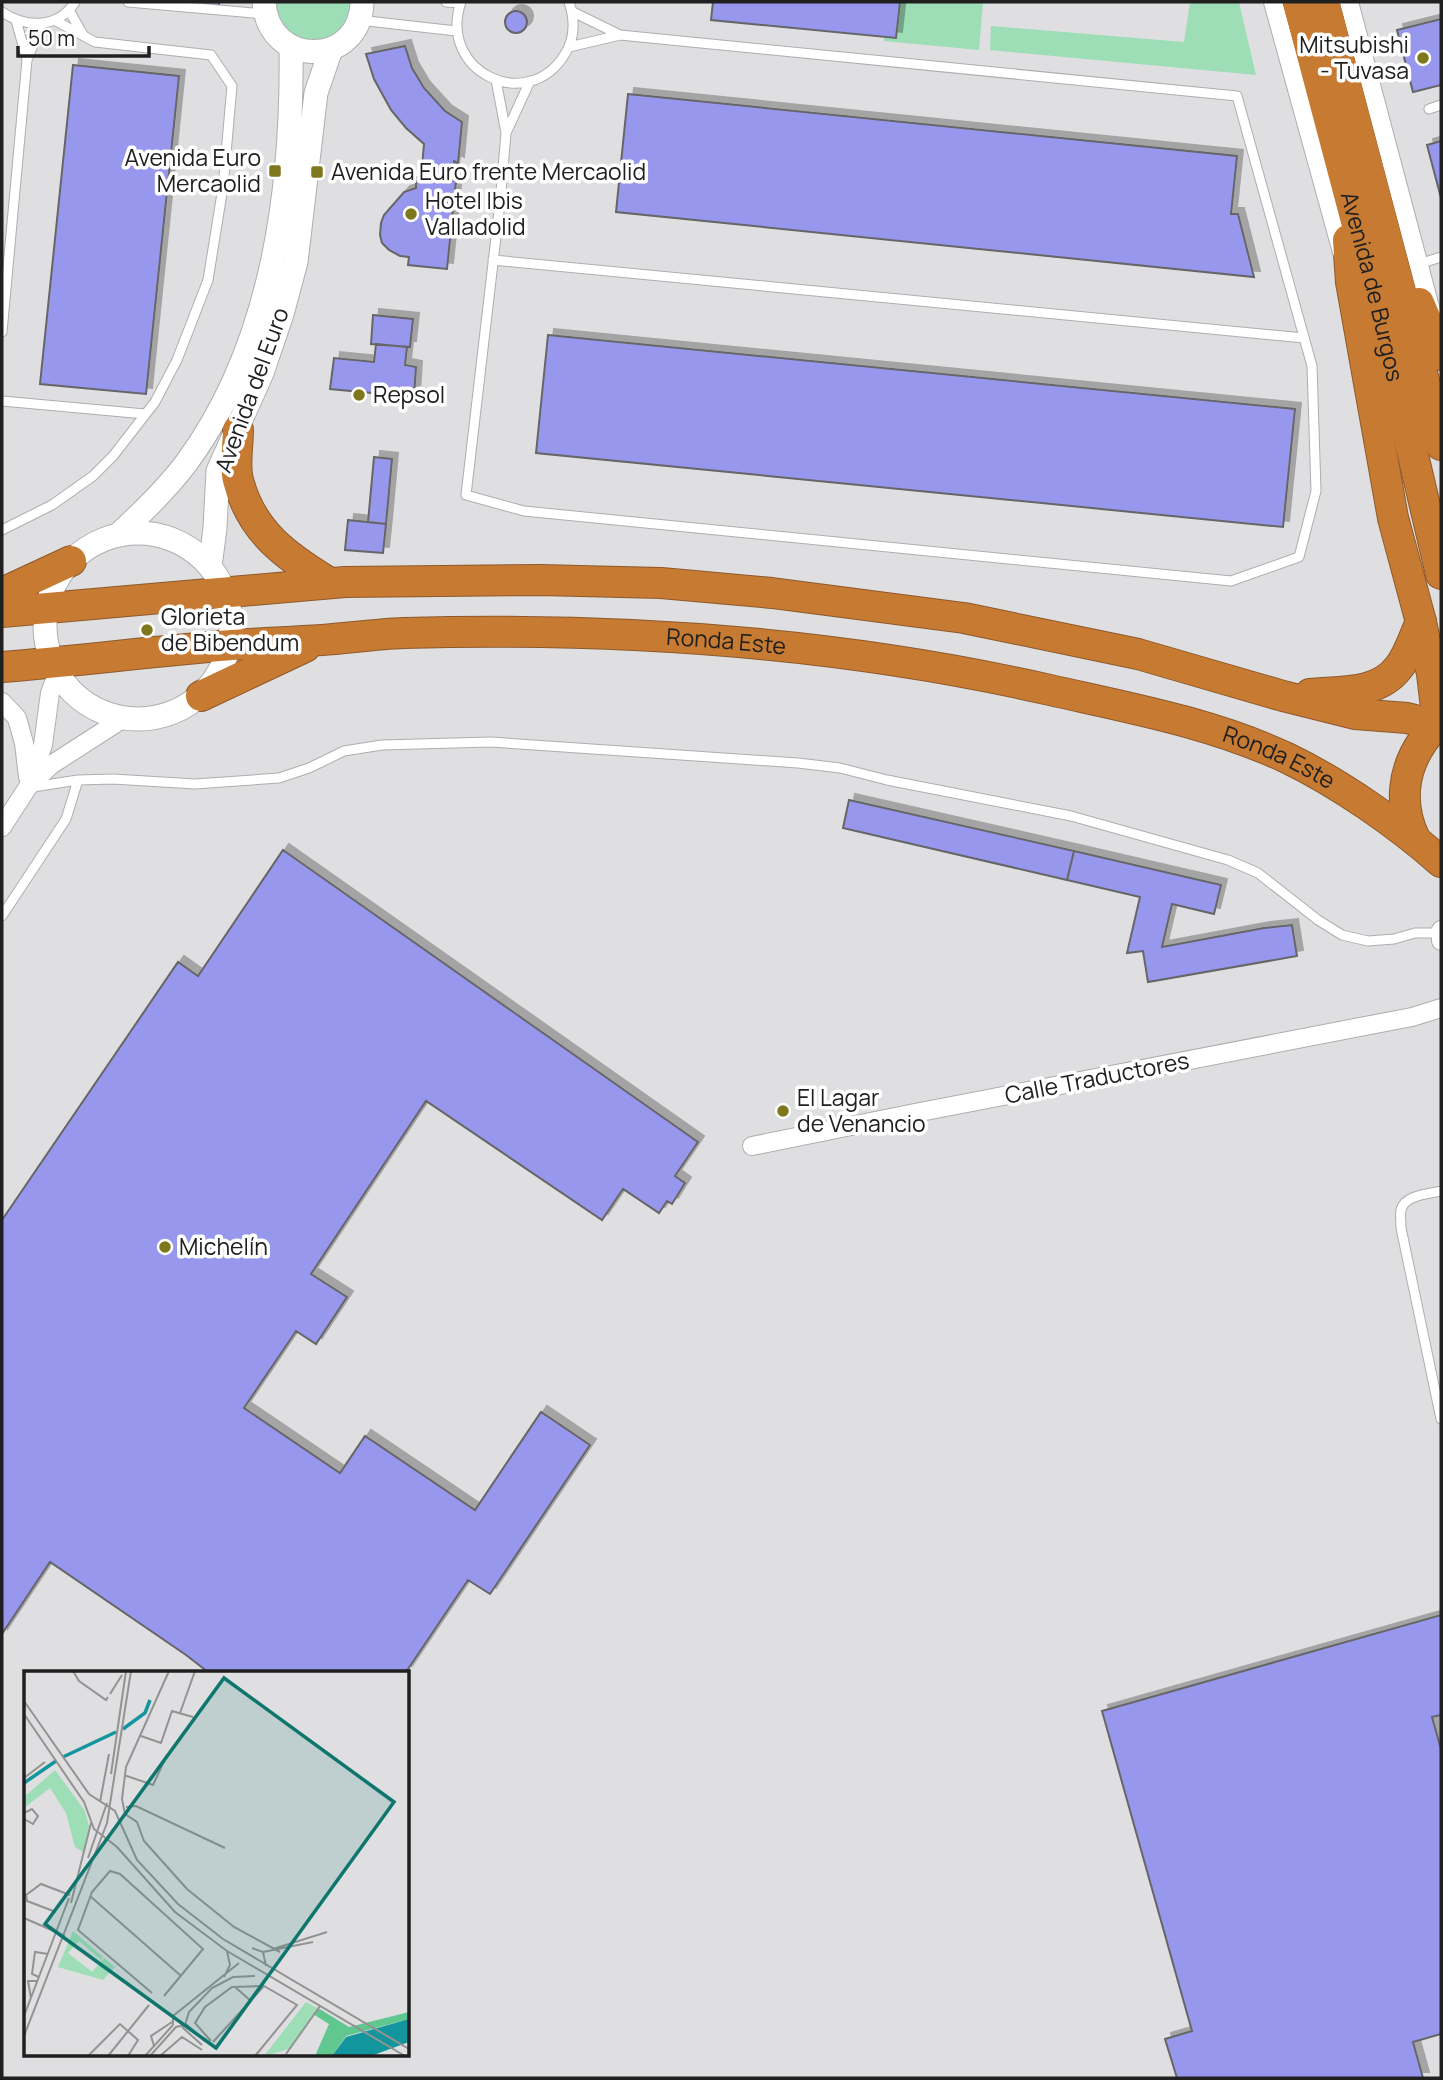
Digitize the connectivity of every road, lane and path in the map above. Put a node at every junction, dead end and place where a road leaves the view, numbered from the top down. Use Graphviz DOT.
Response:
graph roads {
  1 [pos="128,2"];
  2 [pos="446,2"];
  3 [pos="460,2"];
  4 [pos="569,2"];
  5 [pos="1275,2"];
  6 [pos="72,6"];
  7 [pos="1330,6"];
  8 [pos="265,8"];
  9 [pos="361,11"];
  10 [pos="2,12"];
  11 [pos="573,12"];
  12 [pos="16,20"];
  13 [pos="54,20"];
  14 [pos="42,23"];
  15 [pos="456,31"];
  16 [pos="620,35"];
  17 [pos="83,36"];
  18 [pos="291,47"];
  19 [pos="569,47"];
  20 [pos="331,49"];
  21 [pos="27,60"];
  22 [pos="496,80"];
  23 [pos="530,81"];
  24 [pos="1441,105"];
  25 [pos="1429,109"];
  26 [pos="506,133"];
  27 [pos="1344,177"];
  28 [pos="1376,202"];
  29 [pos="1441,257"];
  30 [pos="493,260"];
  31 [pos="1419,264"];
  32 [pos="1351,282"];
  33 [pos="2,332"];
  34 [pos="1304,338"];
  35 [pos="1441,349"];
  36 [pos="1441,355"];
  37 [pos="2,401"];
  38 [pos="145,414"];
  39 [pos="238,430"];
  40 [pos="1441,445"];
  41 [pos="2,530"];
  42 [pos="118,535"];
  43 [pos="71,562"];
  44 [pos="1441,574"];
  45 [pos="218,580"];
  46 [pos="330,583"];
  47 [pos="2,593"];
  48 [pos="47,609"];
  49 [pos="2,612"];
  50 [pos="1421,622"];
  51 [pos="318,640"];
  52 [pos="230,645"];
  53 [pos="2,667"];
  54 [pos="55,667"];
  55 [pos="201,696"];
  56 [pos="1283,696"];
  57 [pos="2,702"];
  58 [pos="124,718"];
  59 [pos="1439,722"];
  60 [pos="78,780"];
  61 [pos="28,788"];
  62 [pos="2,827"];
  63 [pos="1415,839"];
  64 [pos="1441,862"];
  65 [pos="2,916"];
  66 [pos="1441,935"];
  67 [pos="1441,1008"];
  68 [pos="752,1146"];
  69 [pos="1441,1191"];
  70 [pos="1441,1419"];
  1 -- 8 [label="lane"];
  2 -- 3 [label="lane"];
  3 -- 15 [label="lane"];
  4 -- 11 [label="lane"];
  5 -- 7 [label="street"];
  5 -- 32 [label="street, Avenida de Burgos"];
  6 -- 13 [label="lane"];
  6 -- 17 [label="lane"];
  7 -- 27 [label="highway, Avenida de Burgos"];
  7 -- 28 [label="highway, Avenida de Burgos"];
  7 -- 31 [label="street"];
  8 -- 18 [label="street"];
  9 -- 15 [label="lane"];
  9 -- 20 [label="street"];
  10 -- 12 [label="lane"];
  11 -- 16 [label="lane"];
  11 -- 19 [label="lane"];
  12 -- 14 [label="lane"];
  12 -- 21 [label="lane"];
  13 -- 14 [label="lane"];
  13 -- 17 [label="lane"];
  14 -- 21 [label="lane"];
  15 -- 22 [label="lane"];
  16 -- 19 [label="lane"];
  16 -- 34 [label="lane"];
  17 -- 38 [label="lane"];
  18 -- 20 [label="street"];
  18 -- 42 [label="street, Avenida del Euro"];
  19 -- 23 [label="lane"];
  20 -- 39 [label="street, Avenida del Euro"];
  21 -- 33 [label="lane"];
  22 -- 23 [label="lane"];
  22 -- 26 [label="lane"];
  23 -- 26 [label="lane"];
  24 -- 25 [label="lane"];
  26 -- 30 [label="lane"];
  27 -- 32 [label="highway"];
  27 -- 44 [label="highway, Avenida de Burgos"];
  28 -- 36 [label="highway"];
  28 -- 40 [label="highway, Avenida de Burgos"];
  29 -- 31 [label="lane"];
  30 -- 34 [label="lane"];
  30 -- 34 [label="lane"];
  31 -- 35 [label="street"];
  32 -- 50 [label="highway"];
  37 -- 38 [label="lane"];
  38 -- 41 [label="lane"];
  39 -- 45 [label="street, Avenida del Euro"];
  39 -- 46 [label="highway"];
  42 -- 43 [label="street"];
  42 -- 45 [label="street"];
  43 -- 47 [label="highway"];
  43 -- 48 [label="street"];
  45 -- 46 [label="highway"];
  45 -- 48 [label="highway"];
  45 -- 52 [label="street, Avenida del Euro"];
  46 -- 56 [label="highway"];
  48 -- 49 [label="highway"];
  48 -- 54 [label="street"];
  50 -- 56 [label="highway"];
  50 -- 59 [label="highway"];
  51 -- 52 [label="highway, Ronda Este"];
  51 -- 55 [label="highway"];
  51 -- 63 [label="highway, Ronda Este"];
  52 -- 54 [label="highway, Ronda Este"];
  52 -- 55 [label="street"];
  53 -- 54 [label="highway, Ronda Este"];
  54 -- 58 [label="street"];
  54 -- 61 [label="street"];
  55 -- 58 [label="street"];
  56 -- 59 [label="highway"];
  57 -- 61 [label="street"];
  58 -- 61 [label="street"];
  59 -- 63 [label="highway"];
  60 -- 61 [label="lane"];
  60 -- 65 [label="lane"];
  60 -- 66 [label="lane"];
  61 -- 62 [label="street"];
  63 -- 64 [label="highway, Ronda Este"];
  67 -- 68 [label="street, Calle Traductores"];
  69 -- 70 [label="lane"];
}
